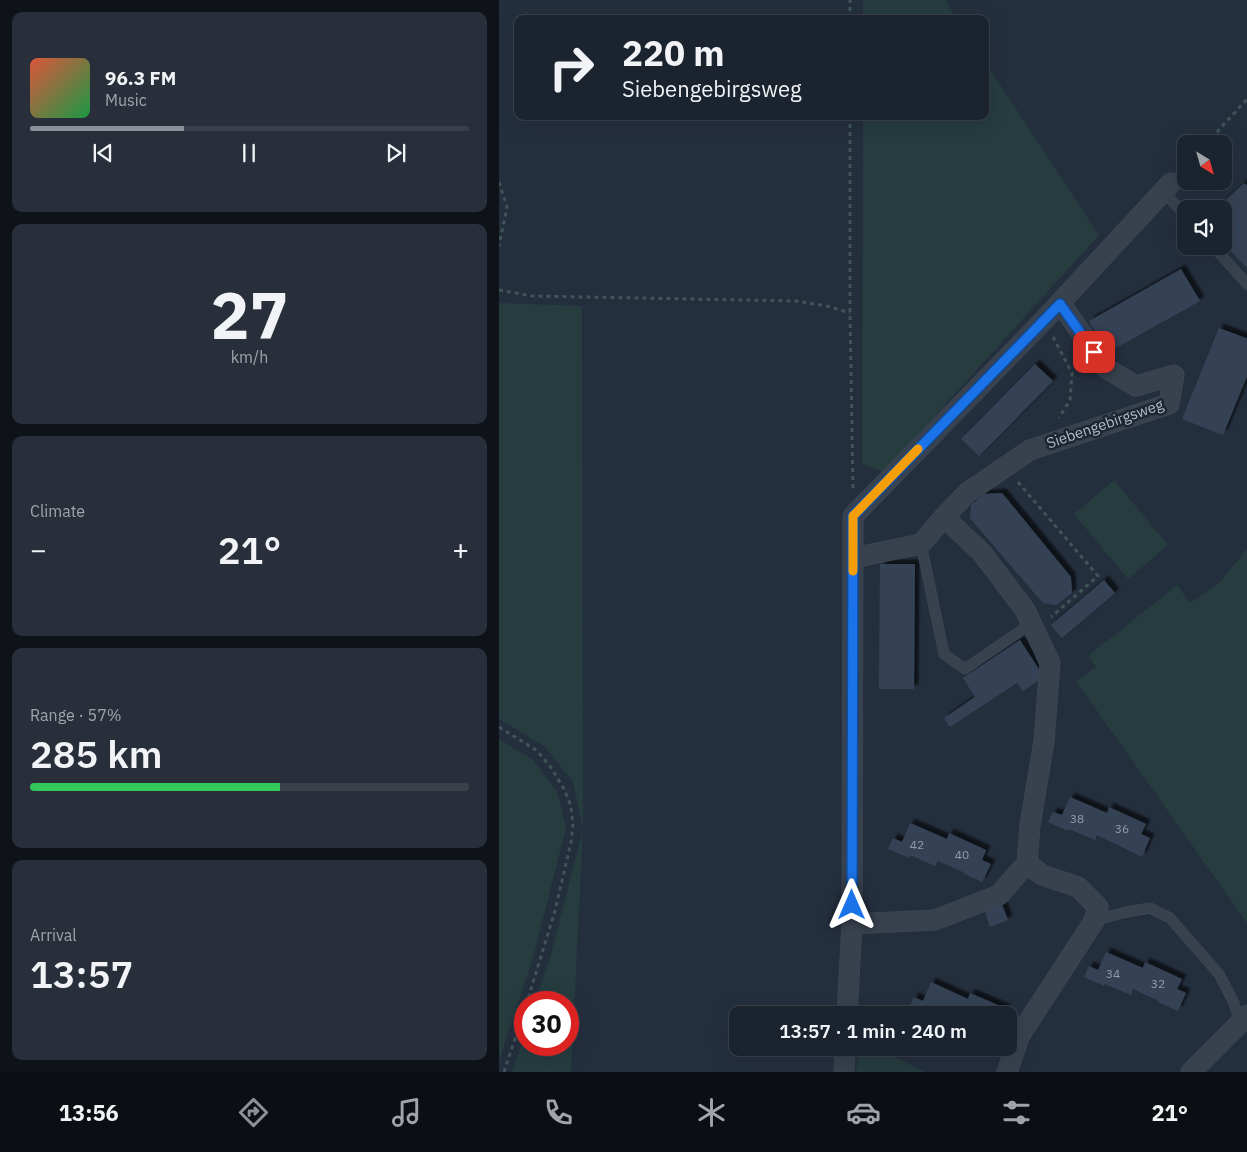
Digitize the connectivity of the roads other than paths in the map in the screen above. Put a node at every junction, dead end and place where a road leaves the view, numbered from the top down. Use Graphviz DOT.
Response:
graph roads {
  1 [pos="1167,187"];
  2 [pos="1177,203"];
  3 [pos="1221,255"];
  4 [pos="1247,285"];
  5 [pos="1060,304"];
  6 [pos="944,517"];
  7 [pos="921,544"];
  8 [pos="853,558"];
  9 [pos="1033,627"];
  10 [pos="1027,863"];
  11 [pos="1094,921"];
  12 [pos="852,924"];
  13 [pos="847,1006"];
  14 [pos="1244,1019"];
  15 [pos="845,1056"];
  16 [pos="844,1072"];
  17 [pos="1007,1072"];
  18 [pos="1191,1072"];
  1 -- 2 [label="lane"];
  1 -- 5 [label="street"];
  3 -- 4 [label="lane"];
  5 -- 6 [label="street, Siebengebirgsweg"];
  5 -- 8 [label="street"];
  6 -- 7 [label="street, Siebengebirgsweg"];
  6 -- 9 [label="street"];
  7 -- 8 [label="street"];
  7 -- 9 [label="lane"];
  8 -- 12 [label="street"];
  9 -- 10 [label="street"];
  10 -- 11 [label="street"];
  10 -- 12 [label="street"];
  11 -- 14 [label="lane"];
  11 -- 17 [label="street"];
  12 -- 13 [label="street"];
  14 -- 18 [label="street"];
  15 -- 16 [label="street"];
}
